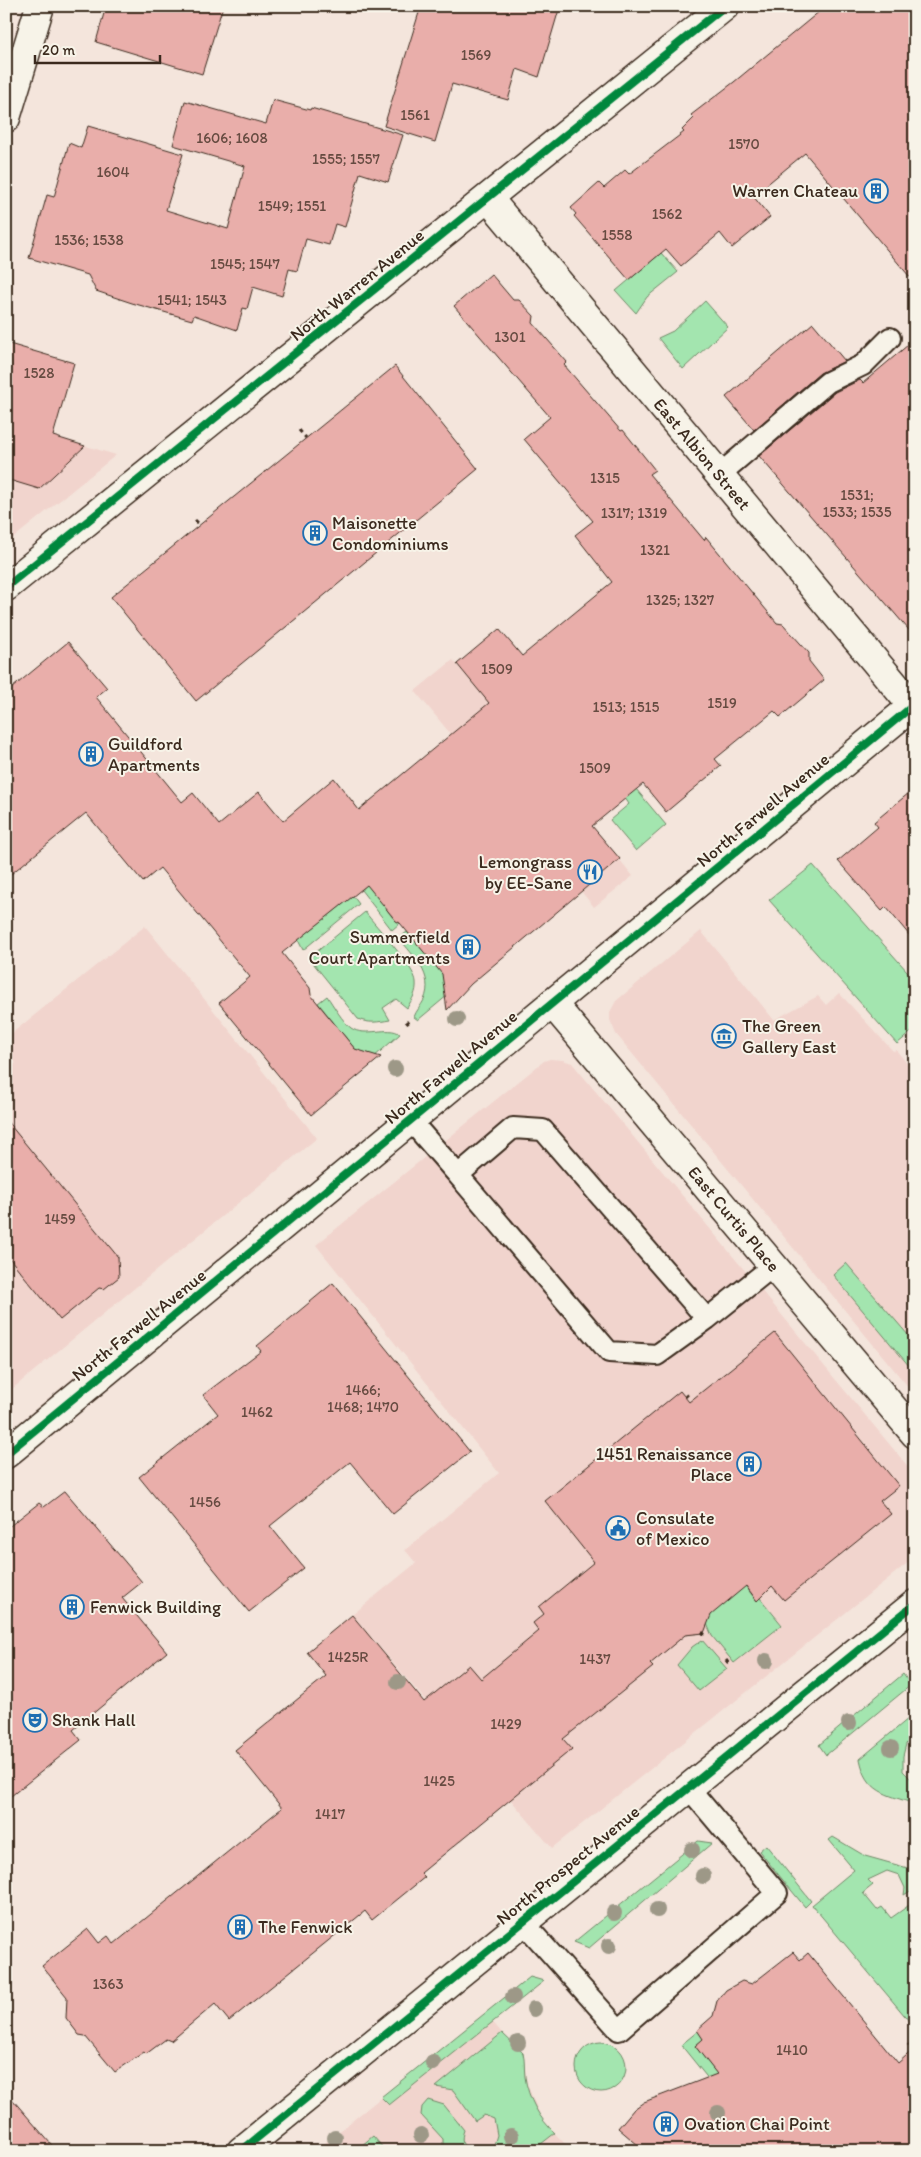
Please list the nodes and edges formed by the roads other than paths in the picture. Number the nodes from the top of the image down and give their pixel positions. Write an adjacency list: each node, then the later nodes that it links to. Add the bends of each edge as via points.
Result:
1 (40, 6): 3 (street)
2 (725, 6): 4 (street, North Warren Avenue)
3 (6, 118)
4 (489, 199): 6 (street, East Albion Street); 7 (street, North Warren Avenue)
5 (890, 338): 6 (lane, via 863,365 828,382)
6 (719, 475): 8 (street, East Albion Street)
7 (6, 587)
8 (914, 706): 9 (street, North Farwell Avenue)
9 (552, 1003): 10 (street, North Farwell Avenue); 12 (street, East Curtis Place)
10 (410, 1120): 11 (lane); 15 (street, North Farwell Avenue)
11 (458, 1174): 13 (lane, via 609,1352 657,1354); 13 (lane, via 513,1128 543,1130)
12 (773, 1266): 13 (lane); 14 (street, East Curtis Place)
13 (707, 1319)
14 (915, 1434)
15 (6, 1454)
16 (915, 1604): 17 (street, North Prospect Avenue)
17 (688, 1788): 18 (street, North Prospect Avenue); 18 (lane, via 777,1893 619,2030)
18 (523, 1922): 19 (street, North Prospect Avenue)
19 (241, 2151)

